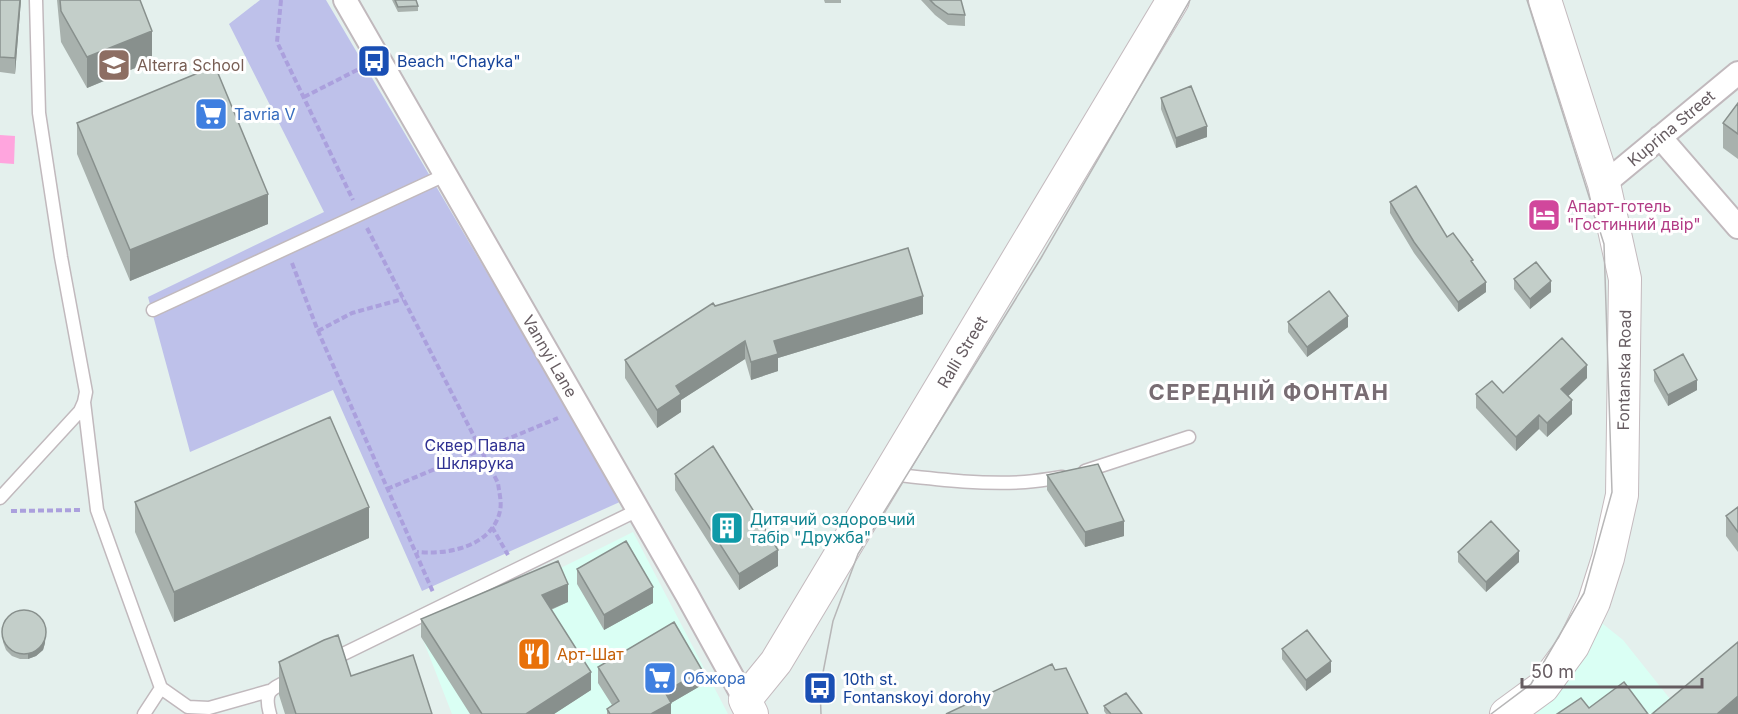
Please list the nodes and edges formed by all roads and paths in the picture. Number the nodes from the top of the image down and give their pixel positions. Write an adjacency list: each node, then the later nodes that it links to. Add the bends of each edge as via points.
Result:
1 (36, 0): 18 (lane, via 39,113 86,392)
2 (281, 0): 8 (path, via 277,42)
3 (345, 0): 10 (street, Vannyi Lane)
4 (1173, 0): 22 (main road, Ralli Street)
5 (1545, 0): 11 (main road, Fontanska Road)
6 (364, 66): 8 (path)
7 (1738, 73): 9 (street, Kuprina Street)
8 (304, 97): 12 (path)
9 (1660, 137): 11 (street, Kuprina Street); 13 (street)
10 (445, 175): 12 (lane); 19 (street, Vannyi Lane)
11 (1604, 184): 37 (main road, Fontanska Road, via 1625,279 1622,495 1594,602 1573,646 1544,687)
12 (360, 213): 14 (lane); 15 (path)
13 (1738, 227)
14 (286, 248): 16 (lane); 17 (path)
15 (403, 298): 17 (path, via 352,313); 21 (path)
16 (153, 310)
17 (318, 331): 23 (path)
18 (84, 402): 24 (lane); 25 (lane)
19 (579, 408): 21 (path); 26 (street, Vannyi Lane)
20 (1189, 437): 22 (lane, via 1070,476 1024,482)
21 (481, 450): 23 (path); 28 (path, via 498,483 501,500)
22 (889, 474): 34 (main road, Ralli Street)
23 (387, 489): 29 (path)
24 (0, 498)
25 (97, 510): 27 (path); 32 (lane)
26 (638, 510): 30 (lane); 34 (street, Vannyi Lane)
27 (15, 511)
28 (492, 526): 29 (path, via 485,537 459,549 433,554); 30 (path)
29 (417, 552): 31 (path)
30 (516, 569): 31 (lane)
31 (439, 607): 33 (lane)
32 (161, 688): 33 (lane, via 188,707 209,708); 35 (lane)
33 (269, 691): 36 (lane)
34 (748, 707)
35 (144, 714)
36 (270, 714)
37 (1506, 714)

